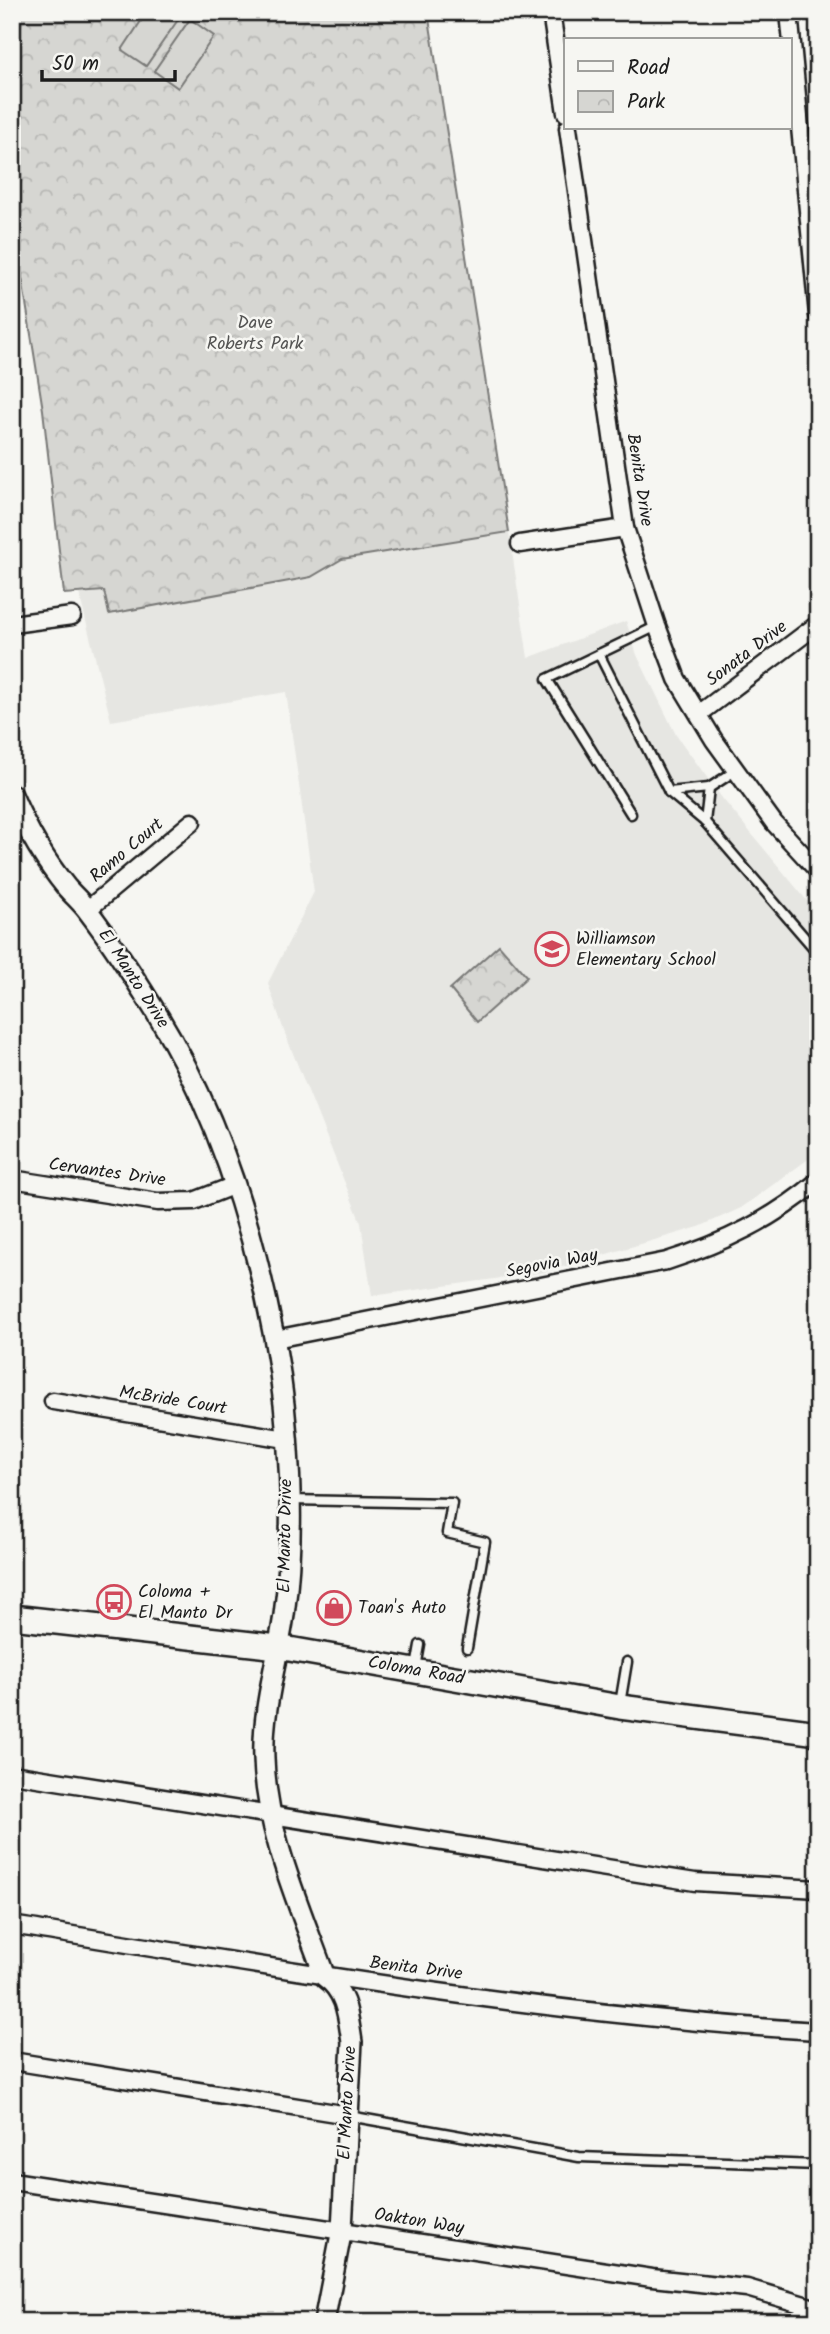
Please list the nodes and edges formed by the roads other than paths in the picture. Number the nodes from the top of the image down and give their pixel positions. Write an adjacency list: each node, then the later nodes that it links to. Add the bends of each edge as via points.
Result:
1 (551, 12): 5 (street)
2 (789, 12): 3 (street)
3 (791, 38)
4 (792, 43): 7 (street)
5 (564, 100)
6 (568, 130): 8 (street, Benita Drive)
7 (818, 315)
8 (625, 527): 9 (street); 13 (street, Benita Drive)
9 (520, 544)
10 (72, 616): 11 (street)
11 (12, 624)
12 (818, 624): 15 (street, Sonata Drive)
13 (657, 626): 14 (lane); 15 (street, Benita Drive, via 677,679)
14 (599, 654): 18 (lane); 20 (lane, via 547,679)
15 (699, 714): 16 (street, Benita Drive)
16 (735, 771): 17 (lane); 23 (street, Benita Drive)
17 (709, 788): 18 (lane); 22 (lane)
18 (669, 792): 22 (lane)
19 (12, 795): 24 (street, El Manto Drive, via 45,857)
20 (631, 814)
21 (192, 822): 24 (street, Ramo Court)
22 (705, 822): 25 (lane)
23 (818, 871)
24 (87, 909): 28 (street, El Manto Drive, via 187,1066 216,1128)
25 (818, 953)
26 (12, 1179): 28 (street, Cervantes Drive, via 158,1202 194,1201)
27 (818, 1181): 29 (street, Segovia Way, via 750,1229 667,1261)
28 (235, 1185): 29 (street, El Manto Drive)
29 (275, 1339): 31 (street, El Manto Drive)
30 (53, 1401): 31 (street, McBride Court)
31 (286, 1439): 32 (street, El Manto Drive)
32 (289, 1500): 35 (street, El Manto Drive, via 284,1614); 36 (lane, via 452,1503 447,1533 485,1542)
33 (12, 1617): 35 (main road, Coloma Road)
34 (420, 1644): 38 (lane)
35 (278, 1647): 38 (main road, Coloma Road); 42 (street, El Manto Drive, via 264,1727)
36 (467, 1648)
37 (627, 1662): 39 (lane)
38 (416, 1671): 39 (main road, Coloma Road)
39 (620, 1707): 40 (main road, Coloma Road)
40 (818, 1733)
41 (12, 1774): 42 (street)
42 (271, 1814): 43 (street, via 335,1828 695,1882); 45 (street, El Manto Drive)
43 (818, 1889)
44 (12, 1925): 45 (street, Benita Drive)
45 (326, 1977): 46 (street, Benita Drive, via 657,2019); 48 (street, El Manto Drive, via 339,1986 348,2015 352,2042)
46 (818, 2031)
47 (12, 2061): 48 (street)
48 (348, 2115): 49 (lane, via 579,2157); 51 (street, El Manto Drive)
49 (818, 2165)
50 (12, 2181): 51 (street, Oakton Way)
51 (342, 2229): 52 (street, Oakton Way, via 747,2288); 53 (street, El Manto Drive)
52 (818, 2309)
53 (324, 2322)

